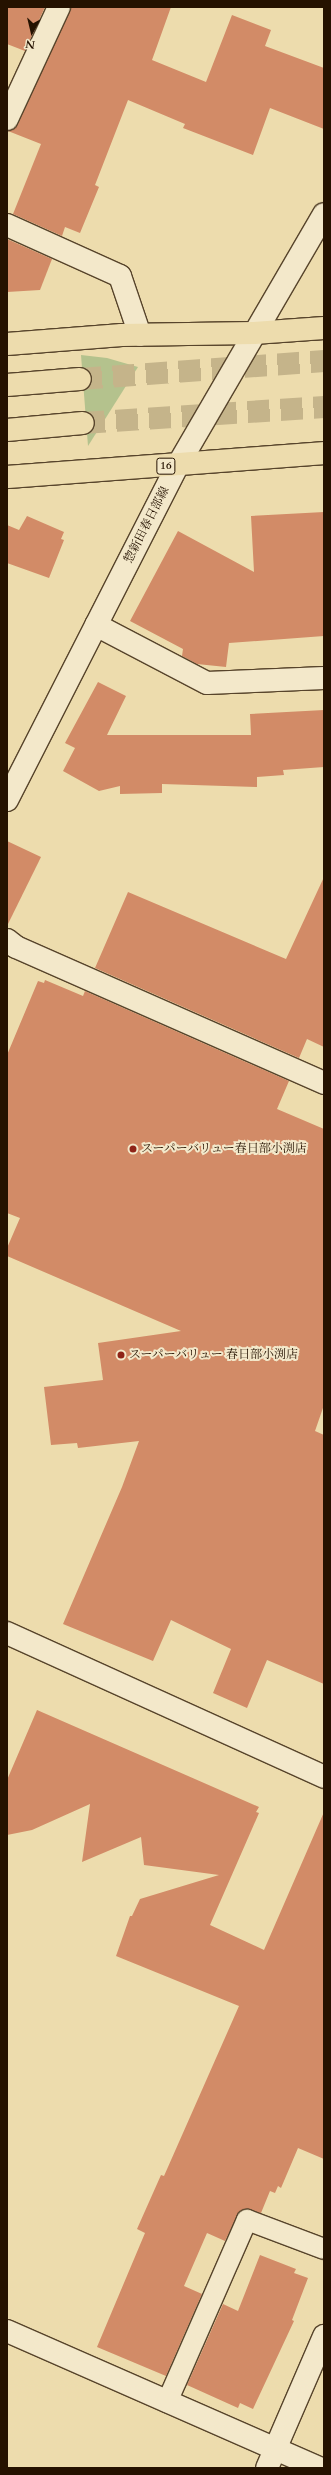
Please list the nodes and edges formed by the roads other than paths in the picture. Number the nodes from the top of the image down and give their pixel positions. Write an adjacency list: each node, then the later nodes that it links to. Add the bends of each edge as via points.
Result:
1 (59, 7): 2 (street)
2 (7, 119)
3 (324, 214): 6 (street, 惣新田春日部線)
4 (7, 225): 7 (street, via 120,276)
5 (324, 328): 6 (highway)
6 (254, 333): 7 (highway); 14 (street, 惣新田春日部線)
7 (140, 335): 8 (highway)
8 (7, 344)
9 (80, 379): 10 (highway)
10 (7, 385)
11 (83, 423): 12 (highway)
12 (7, 430)
13 (324, 453): 14 (highway, 16)
14 (178, 465): 15 (highway, 16); 16 (street, 惣新田春日部線)
15 (7, 477)
16 (96, 625): 17 (street, via 207,683); 18 (street, 惣新田春日部線)
17 (324, 678)
18 (7, 800)
19 (7, 940): 20 (street, via 16,947)
20 (324, 1082)
21 (7, 1633): 22 (street)
22 (324, 1777)
23 (324, 2250): 26 (lane, via 247,2220)
24 (7, 2331): 26 (street)
25 (324, 2336): 27 (street)
26 (167, 2402): 27 (street)
27 (271, 2459): 28 (street)
28 (319, 2468)

